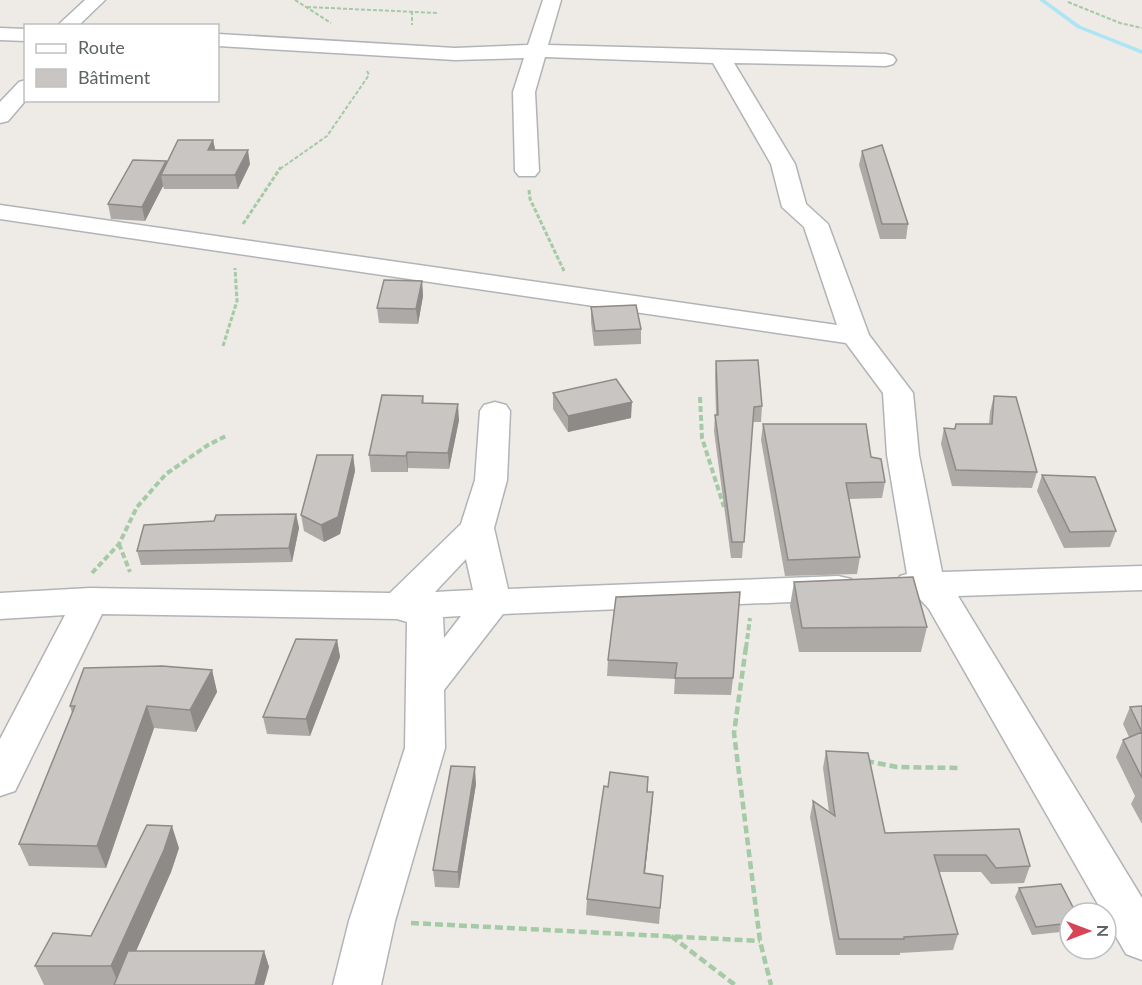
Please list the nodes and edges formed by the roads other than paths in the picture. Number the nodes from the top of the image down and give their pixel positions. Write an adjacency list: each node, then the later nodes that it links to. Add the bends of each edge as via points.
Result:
1 (96, 0): 3 (street)
2 (552, 0): 7 (street)
3 (68, 24)
4 (0, 34): 5 (street)
5 (24, 35)
6 (219, 40): 7 (street, via 455,54)
7 (537, 51): 8 (street); 12 (street, via 524,92)
8 (720, 57): 9 (street); 14 (street, via 783,164 794,207 815,224)
9 (886, 60)
10 (24, 88): 11 (street)
11 (0, 116)
12 (527, 171)
13 (0, 212): 14 (street)
14 (855, 336): 18 (street, via 898,393 903,455)
15 (495, 411): 16 (street, via 491,480)
16 (477, 528): 20 (street); 22 (street)
17 (1142, 578): 18 (street)
18 (927, 584): 20 (street); 25 (street, via 942,600)
19 (77, 602): 21 (street); 22 (street); 24 (street)
20 (493, 602): 22 (street); 23 (street)
21 (0, 606)
22 (399, 606): 23 (street, via 425,615)
23 (426, 686): 26 (street, via 425,748 372,921)
24 (0, 779)
25 (1142, 939)
26 (357, 985)

